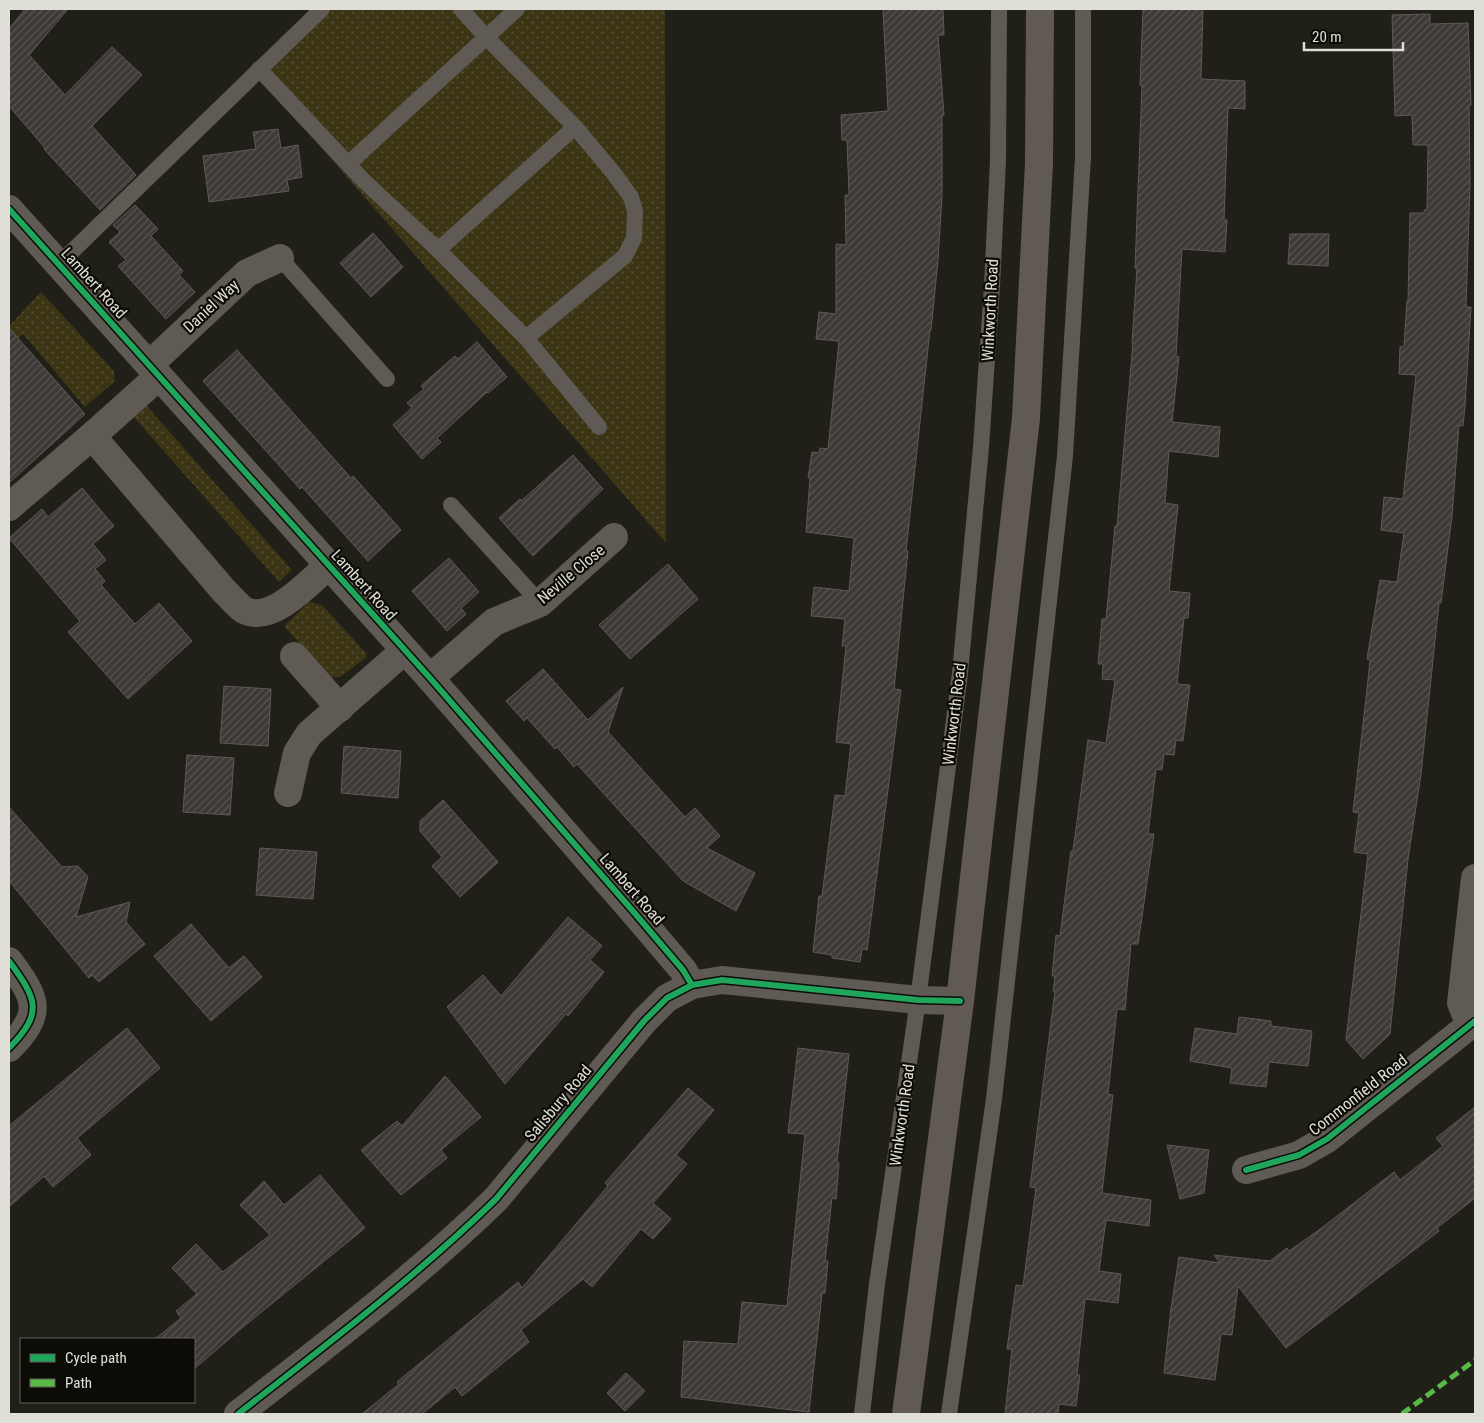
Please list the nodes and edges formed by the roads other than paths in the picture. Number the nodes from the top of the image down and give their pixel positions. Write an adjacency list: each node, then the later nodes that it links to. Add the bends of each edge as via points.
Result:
1 (322, 9): 8 (lane)
2 (462, 9): 7 (lane)
3 (517, 9): 7 (lane)
4 (999, 9): 33 (lane, Winkworth Road, via 998,160 981,447 960,673)
5 (1040, 9): 34 (main road, via 1039,163 1026,418)
6 (1083, 9): 41 (lane, via 1083,158 1065,456 994,1099)
7 (487, 38): 9 (lane); 10 (lane)
8 (259, 69): 10 (lane); 14 (lane)
9 (575, 127): 12 (lane); 15 (lane, via 631,197 635,212 634,238 625,256)
10 (348, 164): 12 (lane)
11 (9, 210): 14 (street, Lambert Road)
12 (438, 250): 15 (lane)
13 (280, 258): 16 (street, Daniel Way, via 247,273); 17 (lane)
14 (59, 264): 16 (street, Lambert Road)
15 (526, 338): 18 (lane)
16 (154, 370): 19 (street, Daniel Way); 23 (street, Lambert Road)
17 (387, 378)
18 (600, 427)
19 (92, 436): 21 (street, Daniel Way); 23 (street, via 225,592 245,611 265,613 282,605)
20 (451, 505): 24 (lane)
21 (9, 506)
22 (614, 537): 24 (street, Neville Close)
23 (328, 566): 25 (street, Lambert Road)
24 (540, 603): 27 (street, Neville Close, via 494,622)
25 (404, 651): 27 (street, Lambert Road); 28 (street)
26 (294, 656): 28 (street)
27 (430, 678): 32 (street, Lambert Road, via 651,932)
28 (340, 708): 29 (street, via 309,734 297,753)
29 (288, 793)
30 (1475, 878): 35 (street, via 1462,1003)
31 (9, 961): 36 (street, via 27,986 34,1009 28,1026)
32 (692, 985): 33 (street, Salisbury Road, via 722,980); 38 (street, Salisbury Road, via 667,998 644,1021 479,1216 372,1308)
33 (918, 1000): 34 (street, Salisbury Road); 39 (lane, Winkworth Road, via 877,1284)
34 (960, 1001): 40 (main road)
35 (1472, 1023): 37 (street, Commonfield Road, via 1327,1139 1299,1155)
36 (9, 1048)
37 (1246, 1170)
38 (238, 1414)
39 (862, 1414)
40 (906, 1414)
41 (949, 1414)

